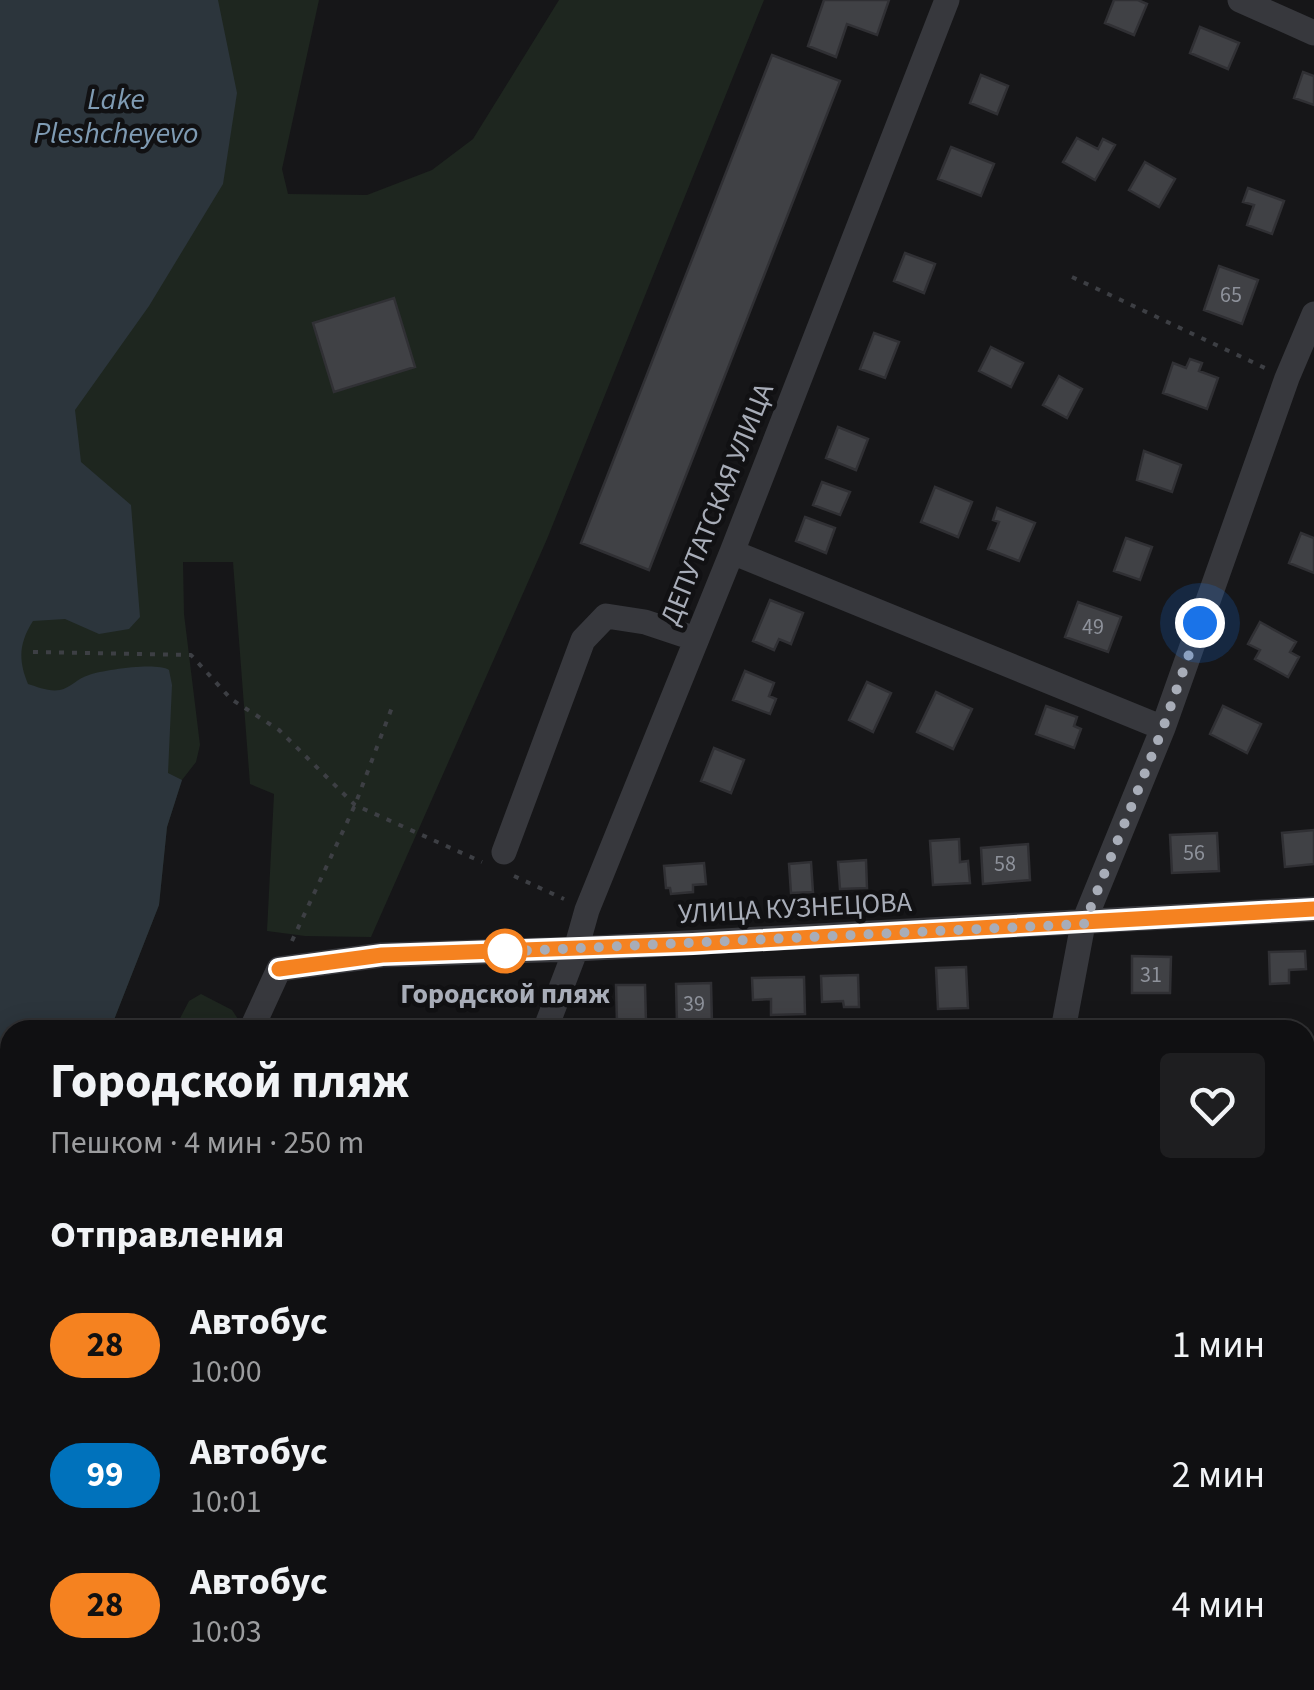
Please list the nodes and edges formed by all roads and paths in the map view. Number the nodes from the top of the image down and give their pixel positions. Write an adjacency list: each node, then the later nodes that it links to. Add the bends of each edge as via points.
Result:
1 (947, 0): 7 (street, ДЕПУТАТСКАЯ УЛИЦА)
2 (1240, 0): 3 (street)
3 (1314, 32)
4 (1072, 277): 6 (path)
5 (1314, 314): 6 (street)
6 (1287, 378): 11 (street)
7 (732, 552): 8 (street, ДЕПУТАТСКАЯ УЛИЦА); 11 (street)
8 (696, 639): 13 (street, via 606,616 583,640); 16 (street, ДЕПУТАТСКАЯ УЛИЦА)
9 (33, 652): 12 (path, via 192,655 231,699 280,730)
10 (394, 702): 12 (path)
11 (1163, 728): 17 (street)
12 (355, 804): 13 (path); 19 (path)
13 (501, 861)
14 (515, 877): 16 (path)
15 (1314, 909): 17 (street, УЛИЦА КУЗНЕЦОВА)
16 (587, 910): 18 (street, ДЕПУТАТСКАЯ УЛИЦА)
17 (1084, 924): 18 (street, УЛИЦА КУЗНЕЦОВА); 22 (street)
18 (576, 949): 19 (street, УЛИЦА КУЗНЕЦОВА, via 382,955); 21 (street, ДЕПУТАТСКАЯ УЛИЦА)
19 (279, 969): 20 (street)
20 (256, 1020)
21 (549, 1020)
22 (1064, 1020)

